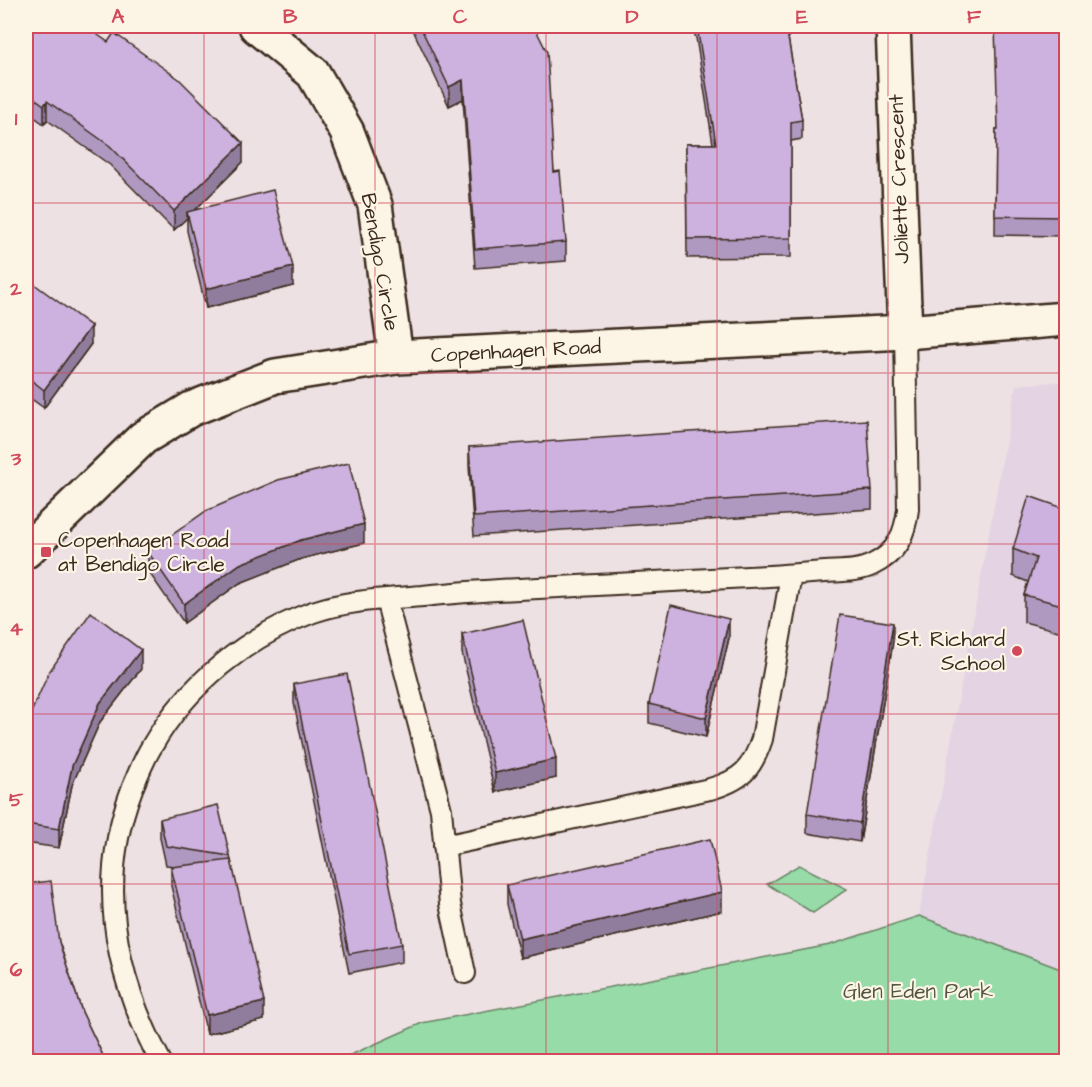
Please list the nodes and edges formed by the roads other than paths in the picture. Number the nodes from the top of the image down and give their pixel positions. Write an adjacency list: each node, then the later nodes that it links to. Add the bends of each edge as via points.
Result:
1 (256, 26): 5 (street, Bendigo Circle, via 313,73 347,132 375,205)
2 (893, 26): 4 (street, Joliette Crescent)
3 (1066, 320): 4 (street, Copenhagen Road)
4 (905, 332): 5 (street, Copenhagen Road); 7 (lane, via 906,528 897,545 870,566)
5 (396, 357): 6 (street, Copenhagen Road, via 275,376 192,409 143,438)
6 (30, 537)
7 (791, 575): 8 (lane); 9 (lane, via 762,739 748,769 735,780 710,789)
8 (386, 599): 9 (lane, via 441,810); 11 (lane, via 314,612 253,641 188,695 164,726 141,767 125,808 114,857 114,926 132,998)
9 (444, 846): 10 (lane, via 450,904)
10 (465, 973)
11 (161, 1062)

